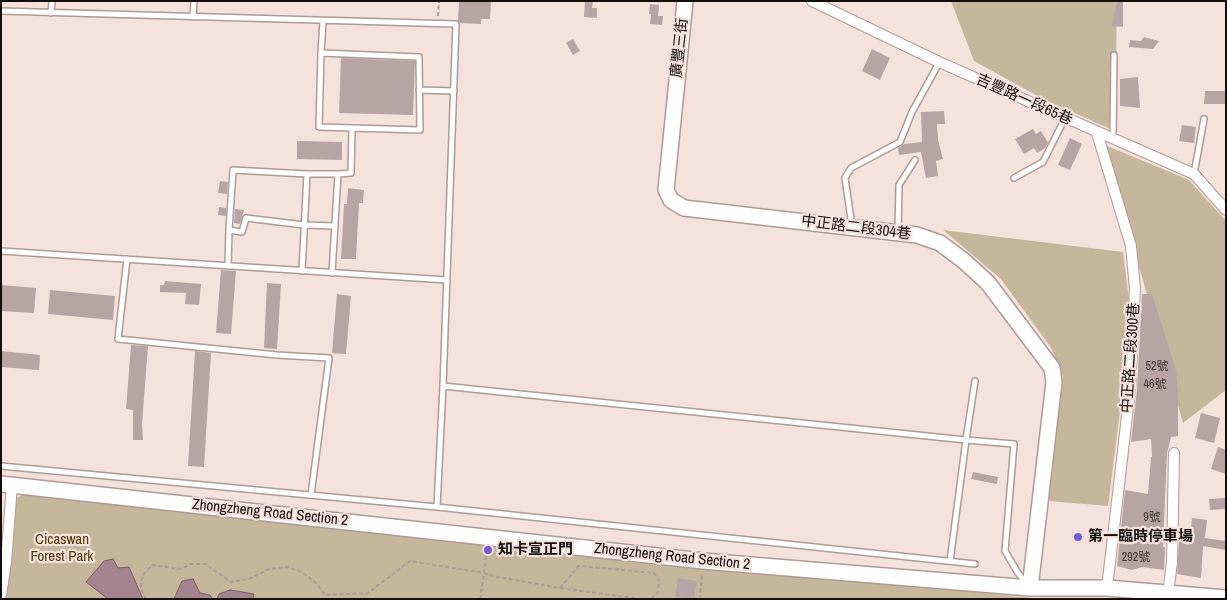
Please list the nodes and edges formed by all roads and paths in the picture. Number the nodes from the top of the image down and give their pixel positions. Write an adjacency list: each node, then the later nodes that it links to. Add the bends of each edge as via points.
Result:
1 (52, 1): 7 (lane)
2 (194, 1): 8 (lane)
3 (439, 1): 10 (path)
4 (686, 1): 16 (street, 廣豐三街)
5 (812, 1): 13 (street, 吉豐路一段65巷)
6 (1, 11): 7 (lane)
7 (51, 13): 8 (lane)
8 (193, 17): 9 (lane)
9 (323, 21): 10 (lane); 11 (lane)
10 (437, 23): 15 (lane, via 456,24)
11 (321, 53): 14 (lane, via 419,57); 19 (lane, via 319,127)
12 (1114, 54): 21 (lane)
13 (939, 62): 17 (street, 吉豐路一段65巷); 30 (lane, via 900,142 851,168 845,178)
14 (419, 90): 15 (lane); 19 (lane, via 420,130)
15 (454, 91): 38 (lane)
16 (675, 95): 30 (street, 中正路二段304巷, via 666,190 671,200 684,208)
17 (1065, 118): 20 (street, 吉豐路一段65巷); 26 (lane, via 1043,162)
18 (1204, 119): 25 (lane)
19 (352, 128): 24 (lane, via 351,173)
20 (1097, 133): 21 (street, 吉豐路一段65巷); 54 (street, 中正路二段300巷, via 1131,246 1135,289 1130,390)
21 (1112, 139): 25 (street, 吉豐路一段65巷)
22 (915, 160): 32 (lane, via 899,184)
23 (307, 174): 24 (lane); 28 (lane); 31 (lane, via 233,170)
24 (338, 174): 29 (lane)
25 (1194, 174): 27 (street, 吉豐路一段65巷)
26 (1014, 178)
27 (1226, 210)
28 (304, 225): 29 (lane); 31 (lane, via 246,218 242,232); 36 (lane)
29 (335, 226): 37 (lane)
30 (852, 227): 32 (street, 中正路二段304巷)
31 (229, 230): 35 (lane)
32 (898, 232): 53 (street, 中正路二段304巷, via 940,243 964,261 988,283 1052,368 1054,382)
33 (1, 251): 34 (lane)
34 (127, 259): 35 (lane); 45 (lane, via 118,339 329,358)
35 (228, 266): 36 (lane)
36 (302, 270): 37 (lane)
37 (332, 272): 38 (lane)
38 (447, 280): 40 (lane)
39 (975, 381): 41 (lane)
40 (443, 386): 41 (lane); 46 (lane)
41 (966, 440): 49 (lane); 53 (lane, via 1014,444 1005,551)
42 (1174, 453): 56 (street, via 1172,562)
43 (1, 466): 45 (lane)
44 (7, 485): 47 (street, Zhongzheng Road Section 2); 57 (street, via 6,562)
45 (311, 495): 46 (lane)
46 (437, 507): 49 (lane)
47 (488, 536): 48 (street, Zhongzheng Road Section 2); 51 (path)
48 (703, 561): 53 (street, Zhongzheng Road Section 2); 63 (path)
49 (950, 562): 50 (lane)
50 (975, 564)
51 (484, 573): 52 (path); 59 (path, via 410,561 368,593 325,595 302,572 287,567 269,568 249,579 231,582 205,564 191,564 181,569 152,566 142,576 141,589); 60 (path)
52 (560, 588): 61 (path); 62 (path, via 578,566 654,573 659,581 658,592)
53 (1030, 588): 54 (street, Zhongzheng Road Section 2)
54 (1107, 588): 55 (street, Zhongzheng Road Section 2)
55 (1130, 594): 56 (street, Zhongzheng Road Section 2)
56 (1168, 594): 58 (street, Zhongzheng Road Section 2)
57 (1, 595)
58 (1226, 598)
59 (146, 599)
60 (480, 599)
61 (641, 599)
62 (651, 599)
63 (700, 599)

